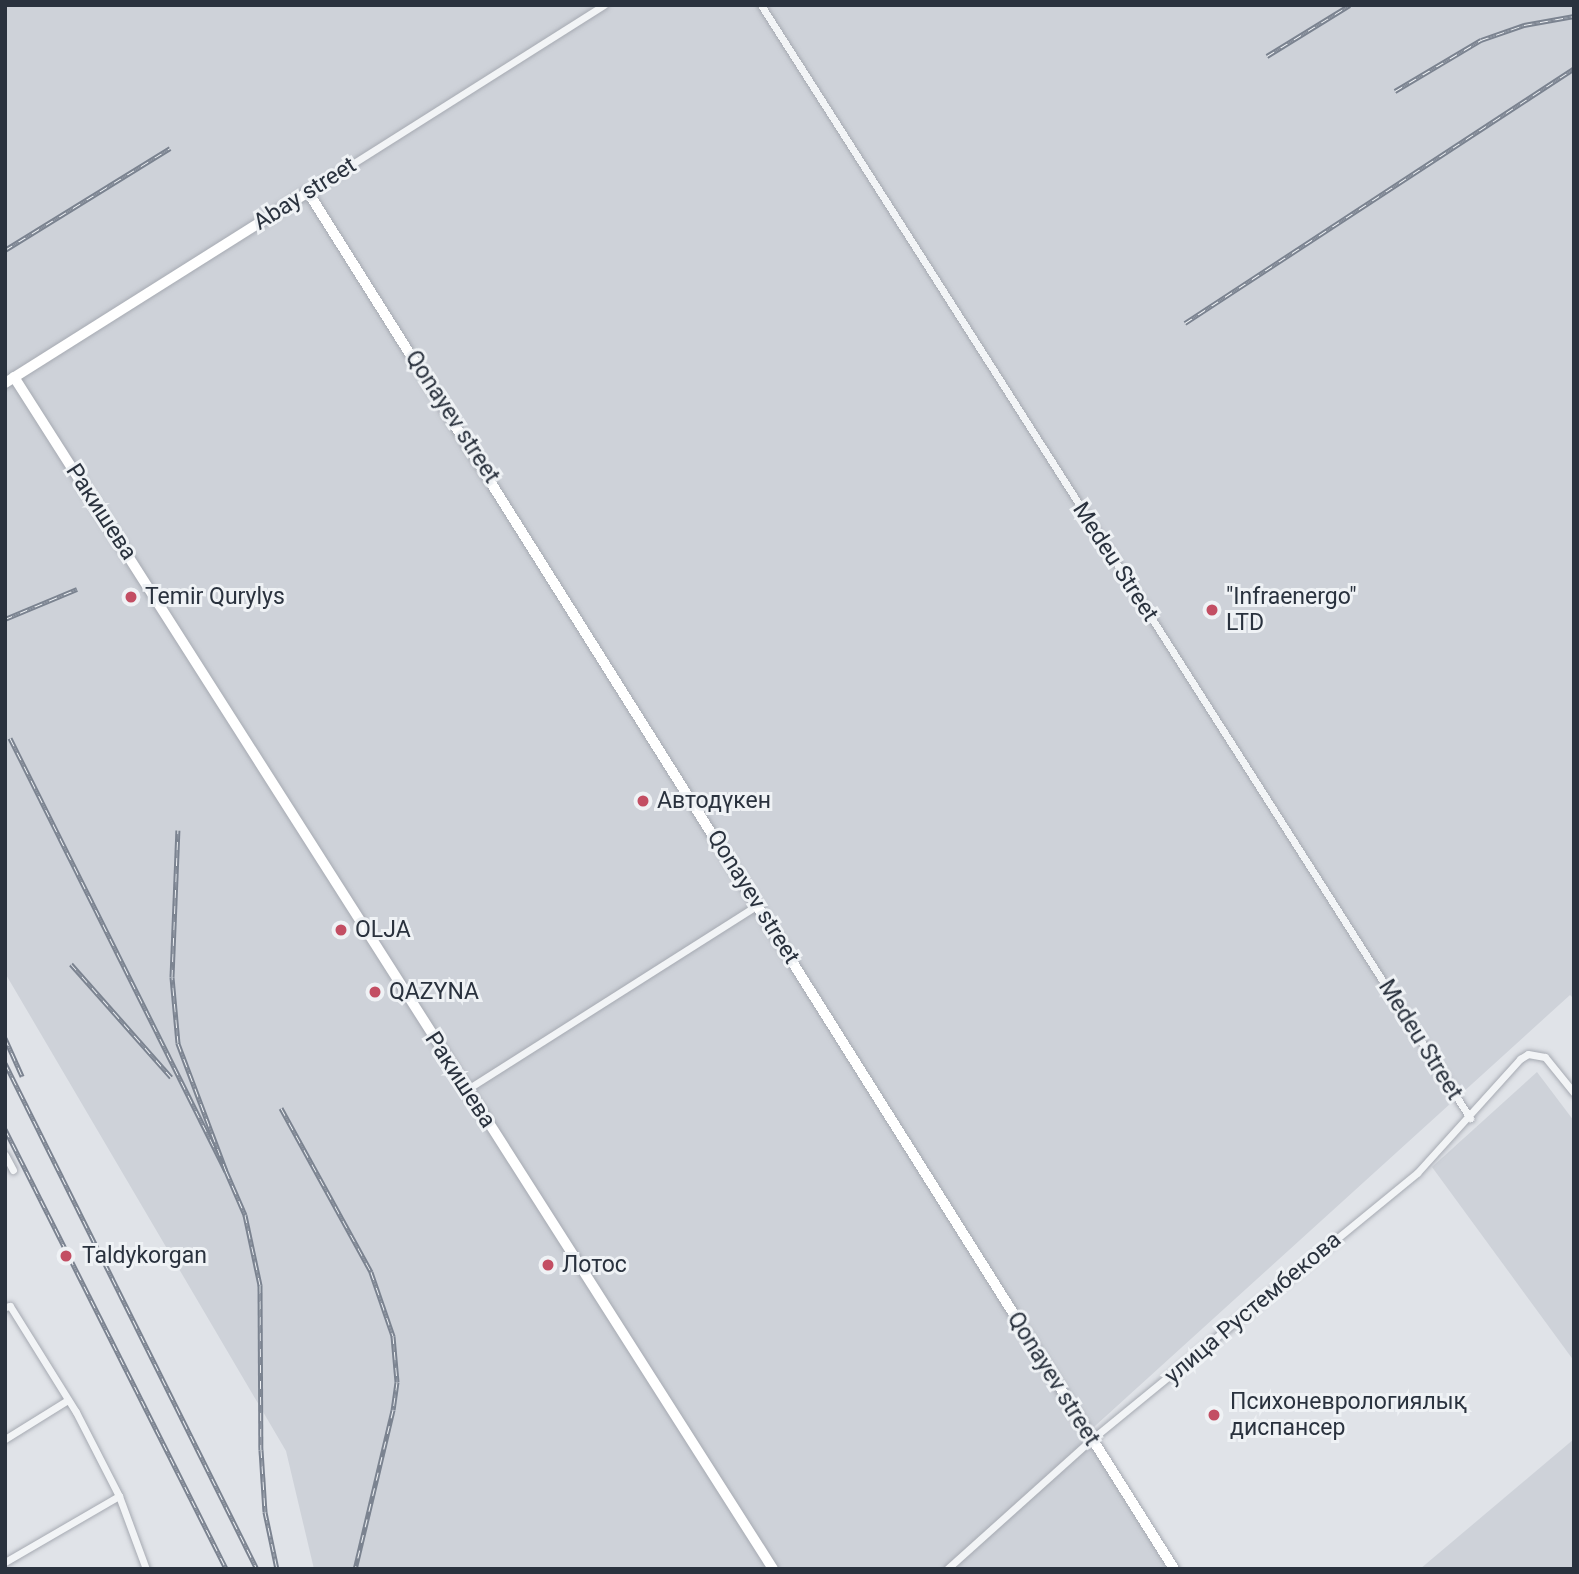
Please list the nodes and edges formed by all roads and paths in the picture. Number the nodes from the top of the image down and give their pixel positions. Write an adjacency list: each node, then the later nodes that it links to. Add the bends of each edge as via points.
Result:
1 (604, 5): 3 (street, Abay street)
2 (761, 5): 8 (street, Medeu Street)
3 (308, 192): 4 (street, Abay street); 5 (street, Qonayev street)
4 (10, 380): 6 (street, Ракишева)
5 (758, 905): 6 (street); 14 (street, Qonayev street)
6 (466, 1090): 18 (street, Ракишева)
7 (1574, 1093): 8 (street, улица Рустембекова, via 1551,1063 1537,1053 1528,1054)
8 (1470, 1118): 14 (street, улица Рустембекова, via 1417,1173)
9 (5, 1155): 10 (street)
10 (13, 1170)
11 (5, 1307): 12 (street, via 10,1306)
12 (66, 1401): 13 (street); 15 (street)
13 (5, 1439)
14 (1091, 1439): 19 (street, улица Рустембекова); 20 (street, Qonayev street)
15 (119, 1496): 16 (street); 17 (street)
16 (5, 1562)
17 (146, 1569)
18 (773, 1569)
19 (947, 1569)
20 (1174, 1569)

